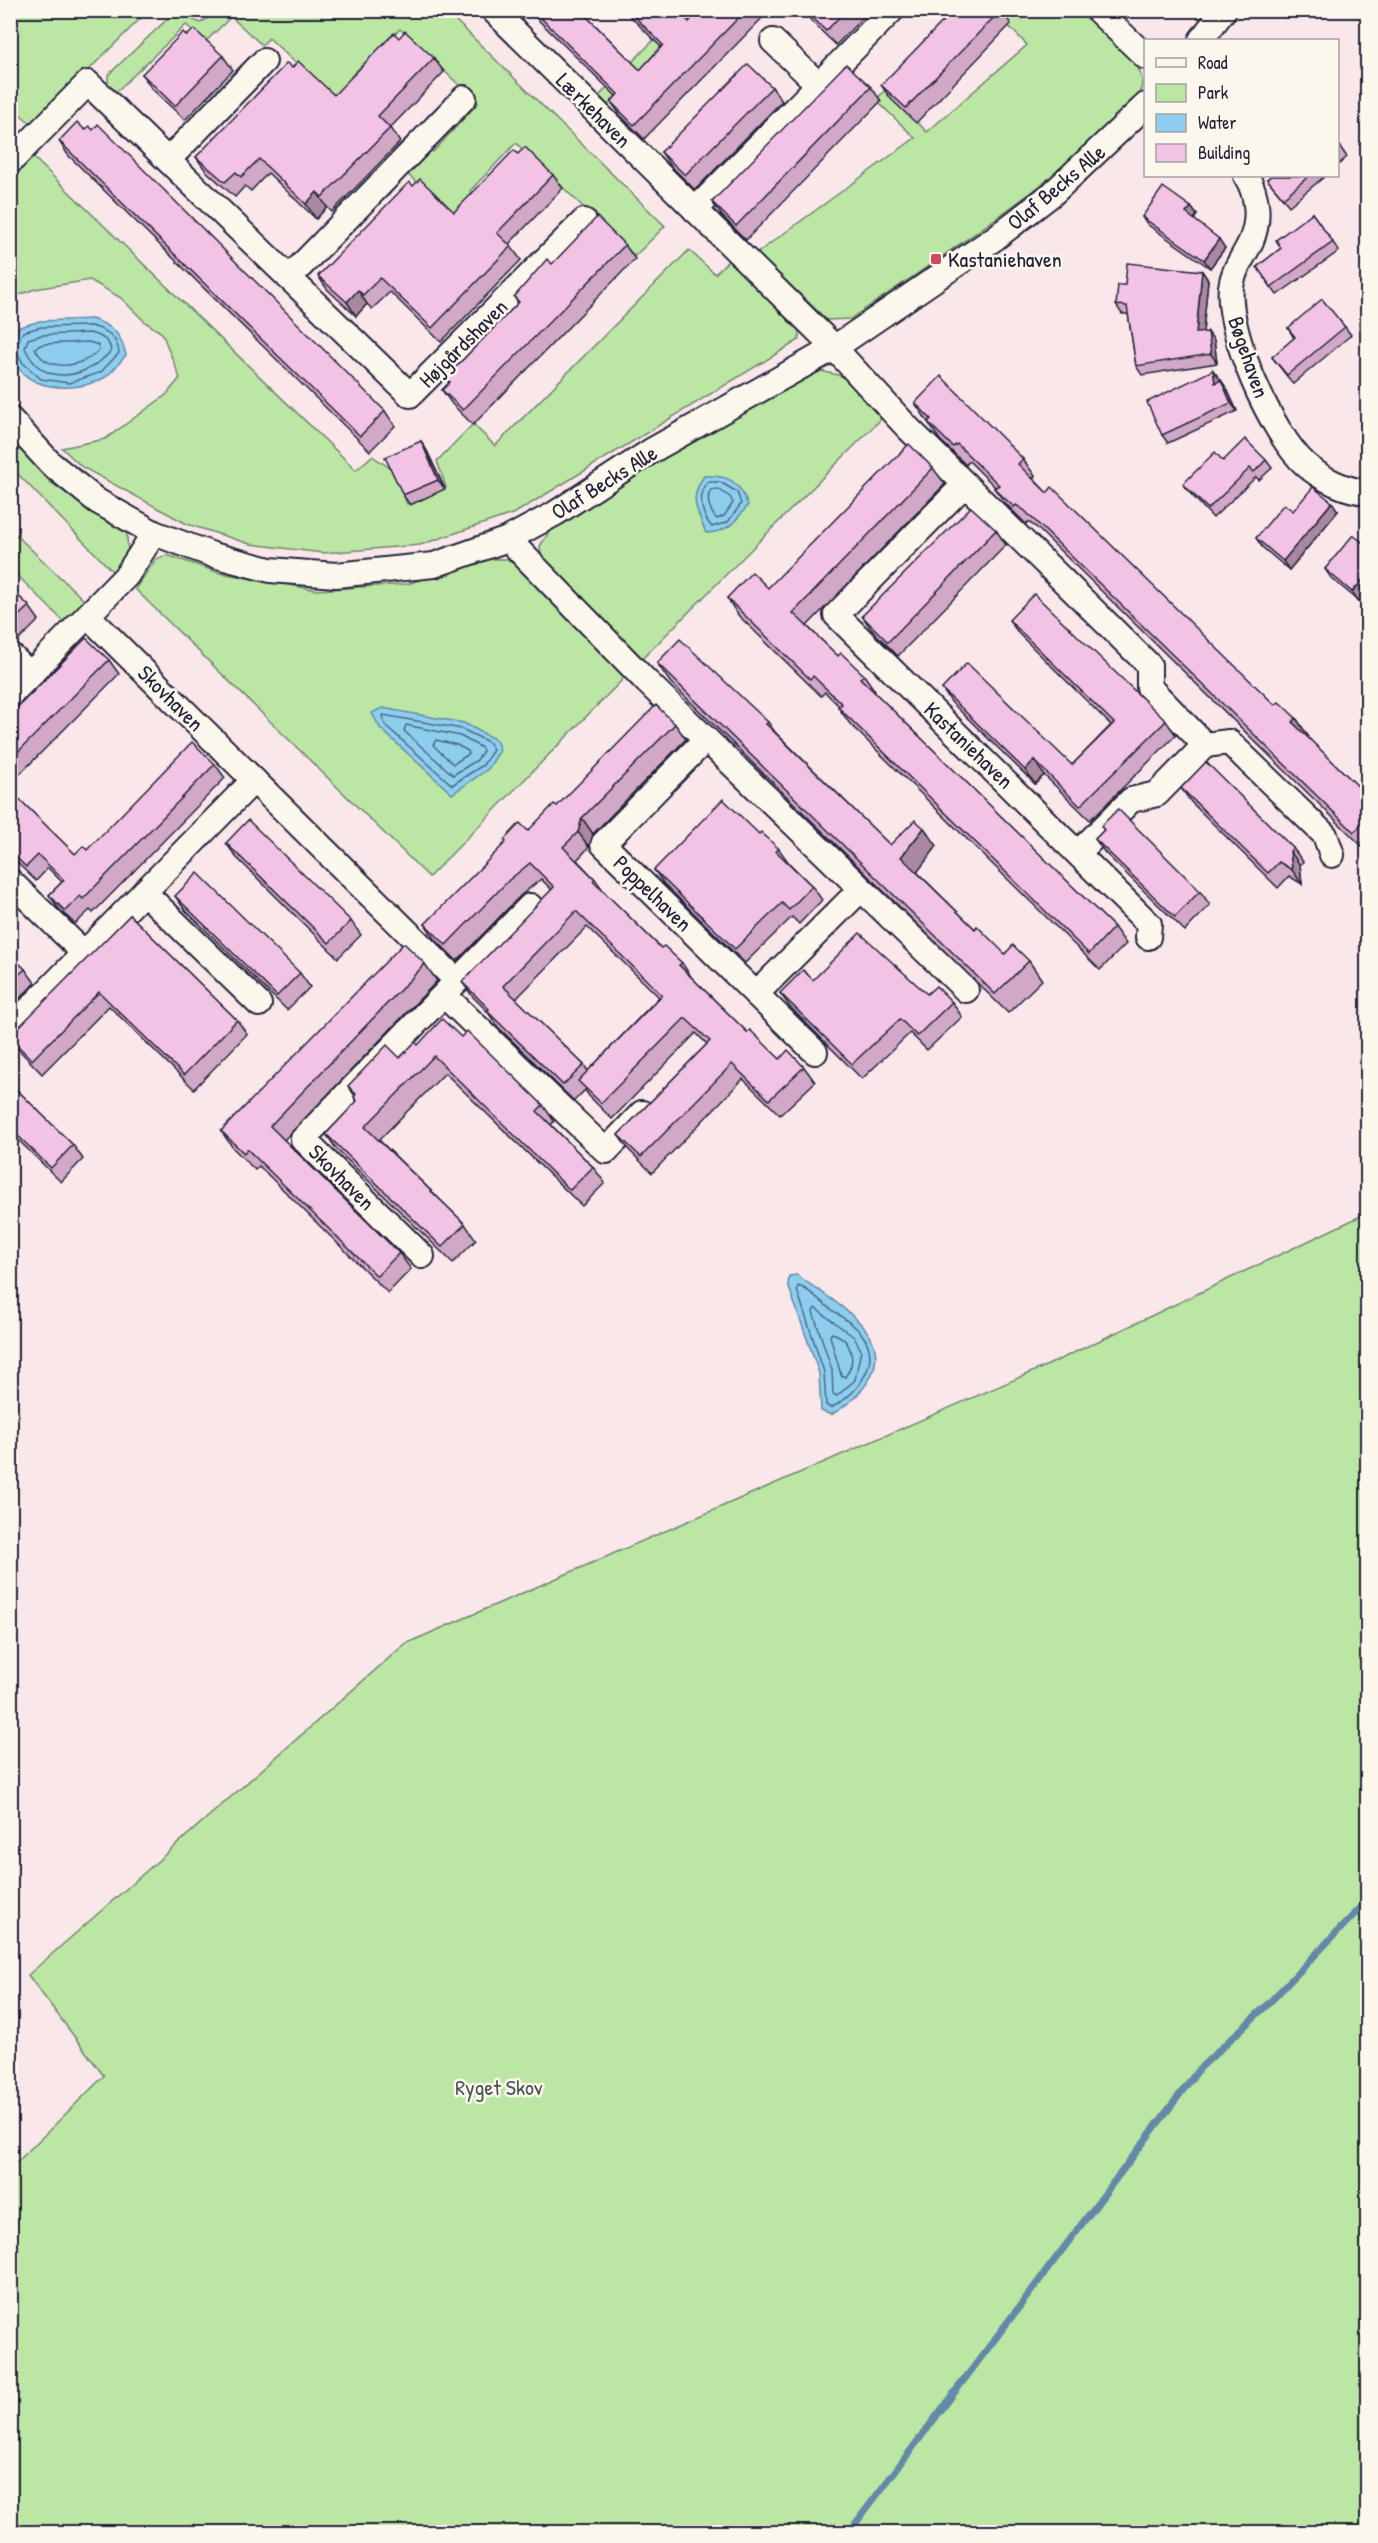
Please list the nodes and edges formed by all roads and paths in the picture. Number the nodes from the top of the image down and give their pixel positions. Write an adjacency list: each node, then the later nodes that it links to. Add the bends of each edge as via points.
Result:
1 (493, 10): 15 (street, Lærkehaven)
2 (892, 10): 9 (street)
3 (1097, 10): 7 (street)
4 (1224, 10): 5 (street)
5 (1202, 39)
6 (773, 41): 9 (street)
7 (1144, 55)
8 (264, 61): 12 (street)
9 (819, 85): 15 (street)
10 (464, 98): 17 (street)
11 (1144, 107): 18 (street, Olaf Becks Alle, via 1052,194 995,238)
12 (168, 160): 13 (street, Højgårdshaven, via 88,83); 17 (street, Højgårdshaven)
13 (10, 162)
14 (1246, 177): 21 (street, Bøgehaven, via 1256,201 1257,218 1251,241 1237,266 1231,295 1250,375 1283,438 1305,464 1332,482)
15 (695, 210): 18 (street, Lærkehaven)
16 (584, 221): 17 (street, Højgårdshaven, via 410,395)
17 (289, 278)
18 (834, 348): 20 (street); 23 (street, Olaf Becks Alle, via 651,451 556,513)
19 (10, 419): 22 (street, Olaf Becks Alle, via 51,464 97,501)
20 (965, 484): 29 (street, via 1149,665 1149,687); 31 (street, Kastaniehaven, via 836,615)
21 (1368, 492)
22 (154, 533): 23 (street, Olaf Becks Alle, via 213,555 270,570 336,574 434,565); 24 (street, via 127,575)
23 (508, 539): 28 (street)
24 (88, 616): 26 (street); 30 (street, Skovhaven)
25 (10, 655): 26 (street)
26 (31, 675): 27 (street)
27 (10, 695)
28 (706, 739): 34 (street); 41 (street, Poppelhaven, via 603,844)
29 (1205, 745): 31 (street, via 1157,794 1131,800); 32 (street, via 1229,742 1325,835)
30 (254, 780): 35 (street); 39 (street, Skovhaven)
31 (1078, 854): 37 (street, Kastaniehaven, via 1149,924)
32 (1332, 855)
33 (10, 881): 38 (street)
34 (860, 890): 40 (street); 41 (street)
35 (144, 892): 38 (street); 42 (street)
36 (530, 906): 39 (street, Skovhaven)
37 (1148, 937)
38 (84, 953): 43 (street)
39 (450, 988): 45 (street, Skovhaven, via 606,1151); 46 (street, Skovhaven, via 303,1139)
40 (966, 990)
41 (756, 994): 44 (street, Poppelhaven)
42 (259, 1004)
43 (10, 1029)
44 (815, 1052)
45 (655, 1100)
46 (422, 1256)

